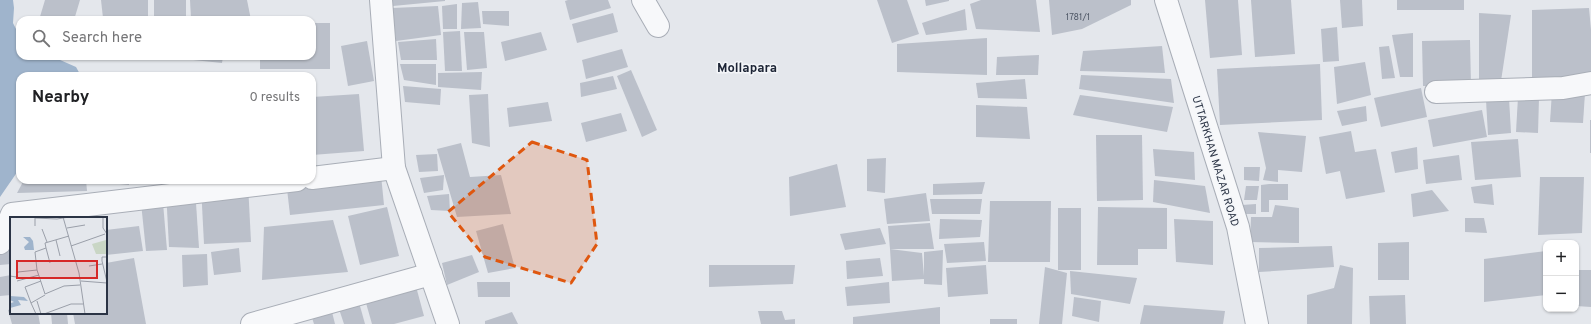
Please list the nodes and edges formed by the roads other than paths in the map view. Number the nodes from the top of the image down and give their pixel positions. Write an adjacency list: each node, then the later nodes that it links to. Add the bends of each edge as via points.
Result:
1 (381, 0): 7 (street)
2 (643, 0): 4 (street)
3 (1166, 0): 16 (street, UTTARKHAN MAZAR ROAD, via 1238,227)
4 (658, 26)
5 (1591, 83): 6 (street, via 1563,88)
6 (1436, 92)
7 (394, 168): 8 (street); 13 (street)
8 (316, 178)
9 (263, 184): 10 (street, via 12,214)
10 (11, 217)
11 (10, 219): 12 (street)
12 (0, 243)
13 (431, 274): 14 (street); 15 (street)
14 (252, 324)
15 (448, 324)
16 (1258, 324)

